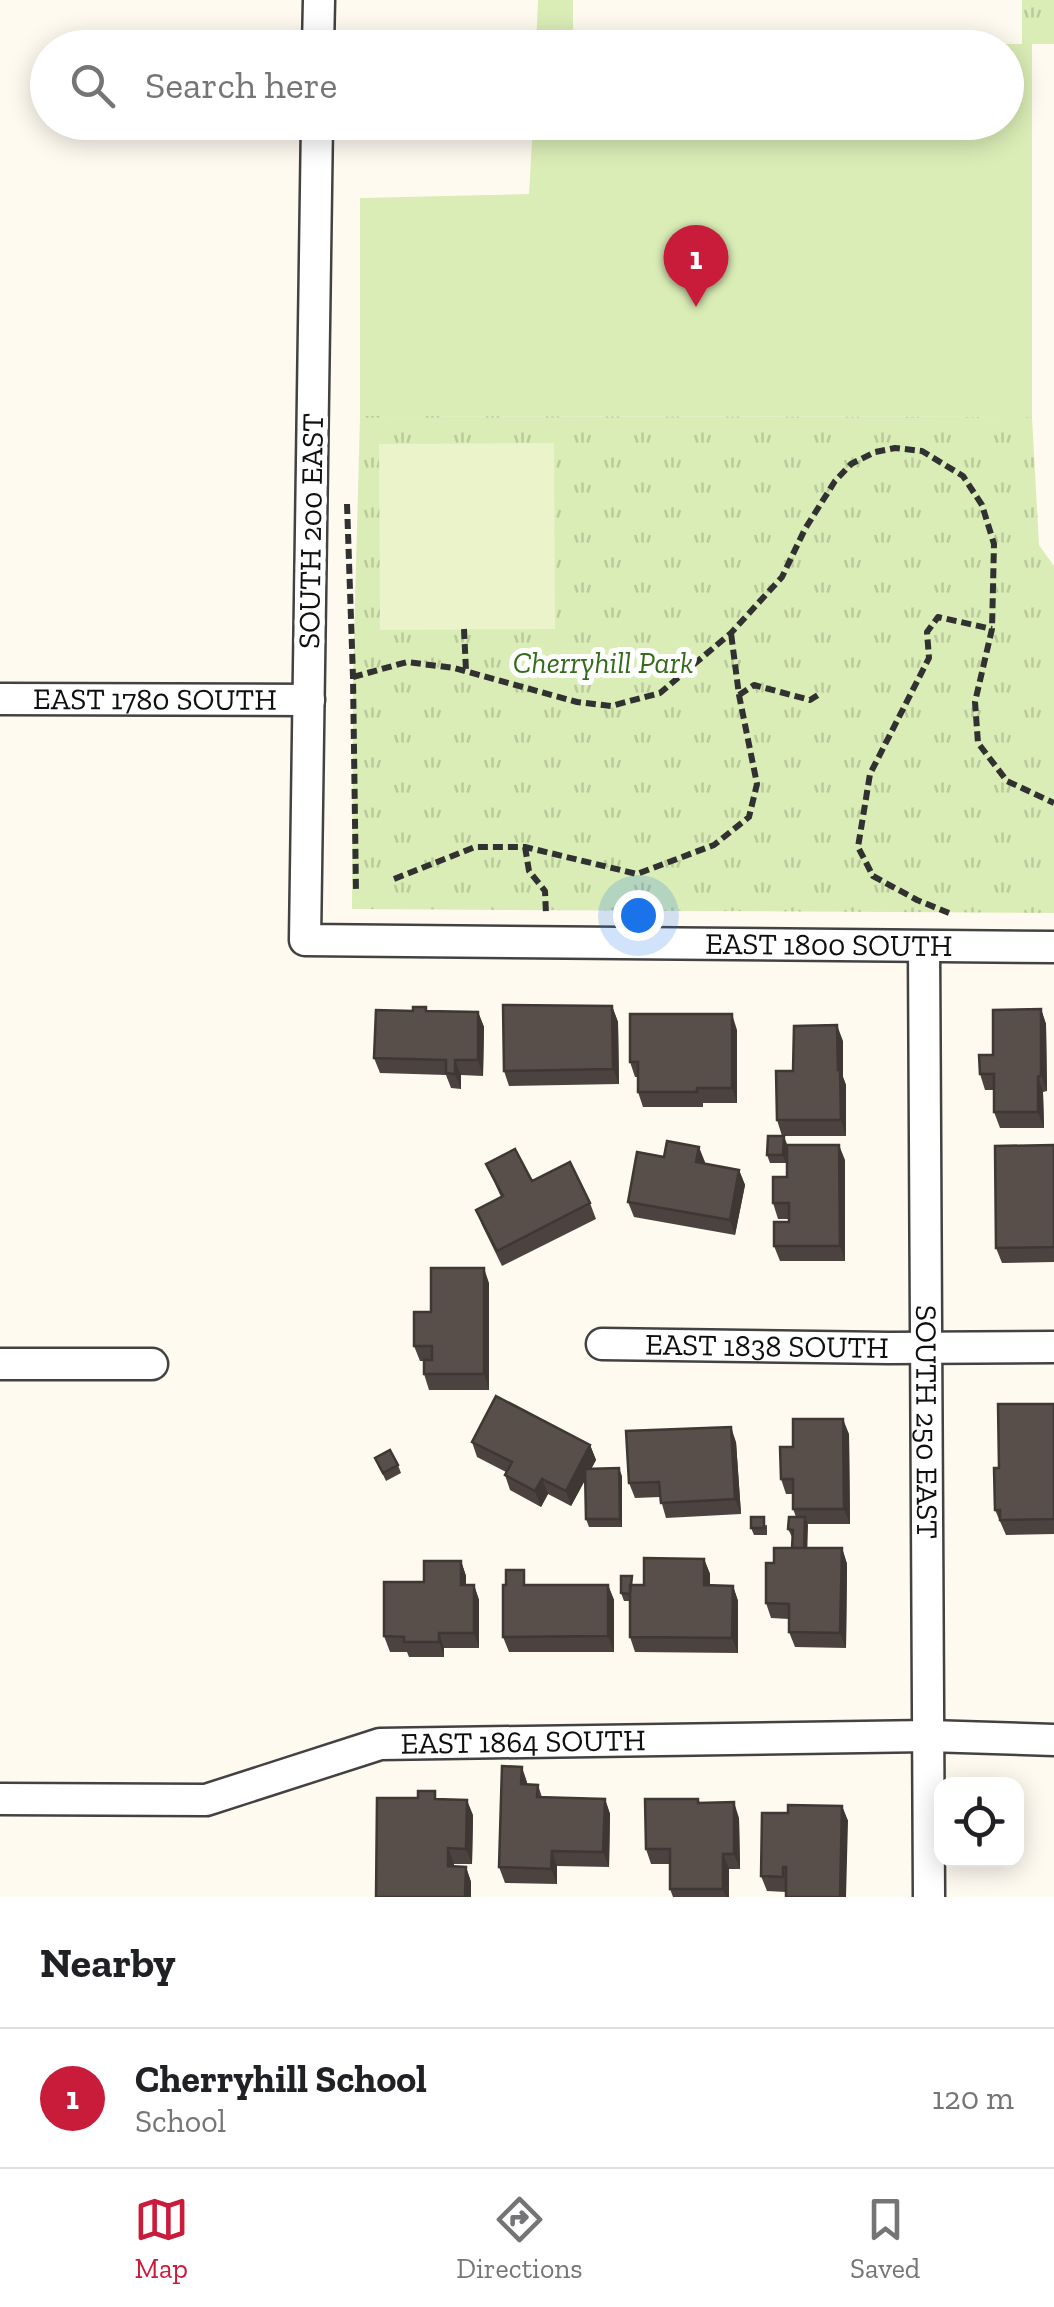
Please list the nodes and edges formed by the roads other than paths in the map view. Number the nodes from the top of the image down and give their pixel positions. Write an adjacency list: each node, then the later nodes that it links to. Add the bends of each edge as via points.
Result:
1 (319, 0): 2 (street)
2 (318, 30)
3 (317, 140): 5 (street, SOUTH 200 EAST)
4 (0, 699): 5 (street, EAST 1780 SOUTH)
5 (309, 700): 6 (street, SOUTH 200 EAST)
6 (305, 940): 7 (street, EAST 1800 SOUTH)
7 (924, 947): 8 (street, EAST 1800 SOUTH); 10 (street, SOUTH 250 EAST)
8 (1054, 947)
9 (602, 1344): 10 (street, EAST 1838 SOUTH)
10 (928, 1346): 11 (street, EAST 1838 SOUTH); 14 (street, SOUTH 250 EAST)
11 (1054, 1347)
12 (0, 1364): 13 (street)
13 (152, 1364)
14 (928, 1736): 15 (street, EAST 1864 SOUTH); 16 (street, EAST 1864 SOUTH, via 380,1744 206,1800); 17 (street, SOUTH 250 EAST)
15 (1054, 1740)
16 (0, 1799)
17 (929, 1897)

